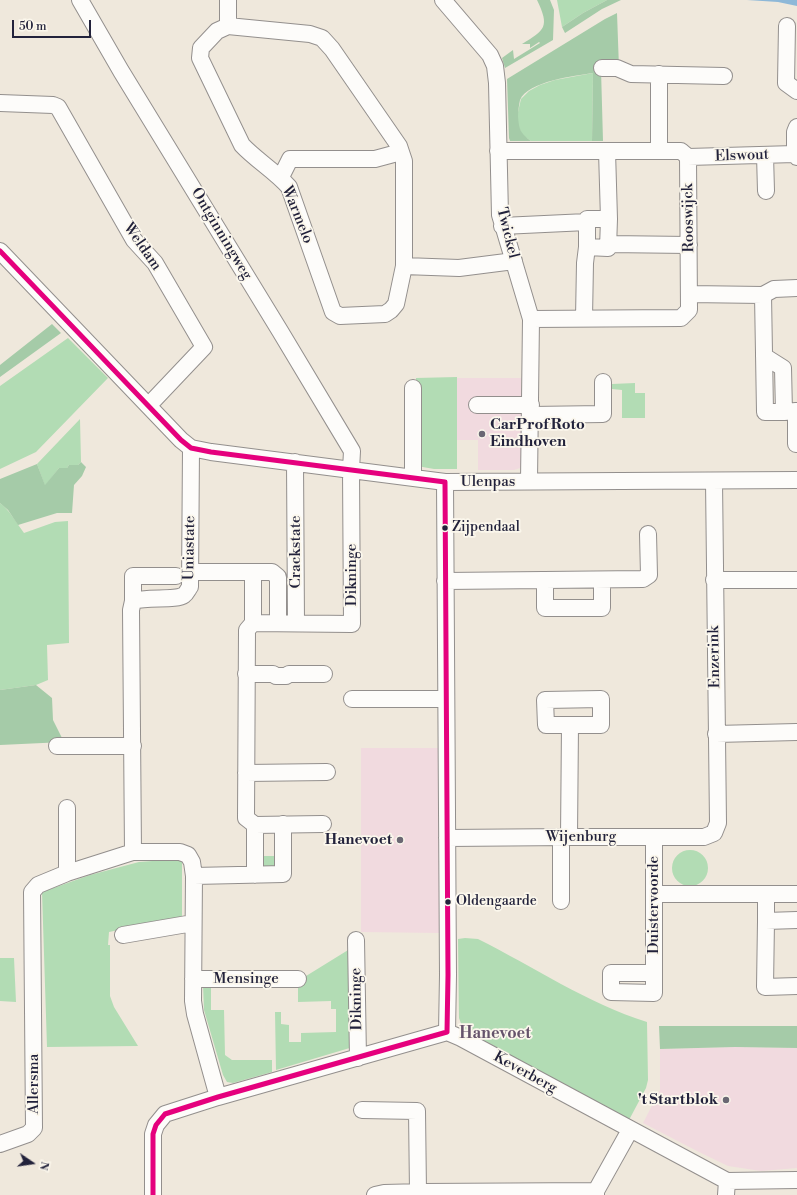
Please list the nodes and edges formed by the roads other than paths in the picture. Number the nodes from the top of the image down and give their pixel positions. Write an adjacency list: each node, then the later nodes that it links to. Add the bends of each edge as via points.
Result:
1 (80, 0): 43 (street, Ontginningweg, via 352,451)
2 (228, 0): 4 (street)
3 (443, 0): 12 (street, Twickel, via 490,55 495,66)
4 (228, 26): 15 (street, Warmelo, via 310,34 322,38); 19 (street, Warmelo, via 218,31 201,48 200,58 242,145)
5 (787, 26): 9 (street, via 786,83)
6 (602, 68): 7 (street, via 617,68 631,74)
7 (659, 74): 8 (street); 14 (street)
8 (724, 76)
9 (797, 90)
10 (0, 103): 37 (street, Weldam, via 58,107 134,240 155,263 204,347)
11 (797, 127): 17 (street, Elswout)
12 (498, 151): 13 (street); 23 (street, Twickel)
13 (607, 151): 14 (street); 21 (street)
14 (659, 151): 18 (street, via 681,151)
15 (401, 152): 19 (street, via 375,159 290,159); 29 (street, Warmelo, via 404,161)
16 (765, 155): 17 (street, Elswout); 18 (street, Elswout); 20 (street)
17 (796, 156)
18 (688, 157): 25 (street, Rooswijck)
19 (281, 177): 29 (street, Warmelo, via 289,187 333,312 340,316 384,314 391,310 396,304)
20 (766, 191)
21 (609, 219): 22 (street, via 588,219); 24 (street)
22 (587, 222): 23 (street); 26 (street)
23 (502, 226): 28 (street, Twickel)
24 (608, 244): 25 (street); 26 (street, via 608,248)
25 (689, 245): 31 (street, Rooswijck)
26 (587, 248): 33 (street)
27 (0, 251): 37 (street)
28 (514, 261): 29 (street, via 459,268); 34 (street, Twickel)
29 (404, 266)
30 (797, 288): 32 (street, via 774,288)
31 (689, 294): 32 (street); 33 (street, Rooswijck, via 689,310 681,318)
32 (763, 295): 40 (street, via 764,356 783,368 784,412 796,412)
33 (584, 318): 34 (street, Rooswijck)
34 (531, 319): 39 (street, Twickel)
35 (603, 382): 39 (street, via 603,414)
36 (413, 388): 44 (street)
37 (149, 405): 41 (street)
38 (477, 405): 39 (street)
39 (531, 410): 46 (street, Twickel)
40 (796, 444)
41 (191, 448): 42 (street, Ulenpas); 51 (street, Uniastate)
42 (295, 462): 43 (street, Ulenpas); 60 (street, Crackstate)
43 (351, 470): 44 (street, Ulenpas); 60 (street, Dikninge, via 352,624)
44 (413, 478): 48 (street, Ulenpas)
45 (797, 480): 47 (street, Ulenpas)
46 (529, 481): 47 (street, Ulenpas); 48 (street, Ulenpas)
47 (714, 481): 54 (street, Enzerink)
48 (445, 482): 56 (street)
49 (648, 534): 53 (street, via 649,575 643,579)
50 (253, 573): 51 (street, Crackstate); 58 (street); 59 (street, Crackstate, via 272,572 278,577)
51 (183, 574): 57 (street, Uniastate, via 190,587 184,595 140,599); 57 (street, Uniastate, via 132,576)
52 (545, 580): 53 (street); 53 (street, via 545,608 602,608); 56 (street)
53 (602, 580)
54 (714, 580): 55 (street); 67 (street, Enzerink)
55 (797, 580)
56 (445, 581): 64 (street)
57 (133, 602): 69 (street, Uniastate)
58 (253, 623): 59 (street); 61 (street, via 247,630)
59 (278, 623): 60 (street)
60 (296, 623)
61 (246, 674): 62 (street); 71 (street)
62 (324, 674)
63 (352, 699): 64 (street)
64 (446, 699): 79 (street)
65 (570, 725): 77 (street)
66 (797, 732): 67 (street)
67 (716, 734): 76 (street, Enzerink, via 718,823)
68 (57, 746): 69 (street)
69 (133, 746): 80 (street, Uniastate)
70 (327, 772): 71 (street)
71 (246, 773): 75 (street, via 246,818)
72 (67, 808): 81 (street)
73 (283, 824): 74 (street); 75 (street); 82 (street, via 283,874)
74 (323, 824)
75 (255, 825): 82 (street)
76 (714, 833): 78 (street, Wijenburg, via 704,837)
77 (565, 837): 78 (street, Wijenburg); 79 (street, Wijenburg); 87 (street)
78 (654, 837): 84 (street, Duistervoorde)
79 (447, 838): 97 (street)
80 (133, 852): 81 (street); 83 (street, via 180,852 188,855)
81 (67, 873): 102 (street, Allersma, via 38,885 32,892 34,1128 28,1134)
82 (255, 875): 83 (street)
83 (194, 876): 90 (street)
84 (654, 894): 85 (street); 93 (street, Duistervoorde)
85 (766, 894): 86 (street); 89 (street)
86 (797, 894)
87 (561, 901)
88 (797, 920): 89 (street)
89 (766, 921): 96 (street, via 765,987)
90 (193, 923): 91 (street); 94 (street)
91 (122, 935)
92 (356, 940): 98 (street, Dikninge)
93 (654, 973)
94 (193, 979): 95 (street, Mensinge); 99 (street, via 195,1014)
95 (298, 979)
96 (797, 986)
97 (448, 1032): 98 (street); 101 (street, Keverberg)
98 (358, 1058): 99 (street)
99 (218, 1097): 107 (street, via 165,1114 156,1124 153,1134)
100 (362, 1110): 105 (street, via 417,1111)
101 (630, 1130): 104 (street, Keverberg); 106 (street)
102 (0, 1144)
103 (797, 1180): 104 (street, Keverberg)
104 (727, 1188)
105 (418, 1192): 106 (street); 108 (street)
106 (596, 1193)
107 (153, 1195)
108 (375, 1195)

